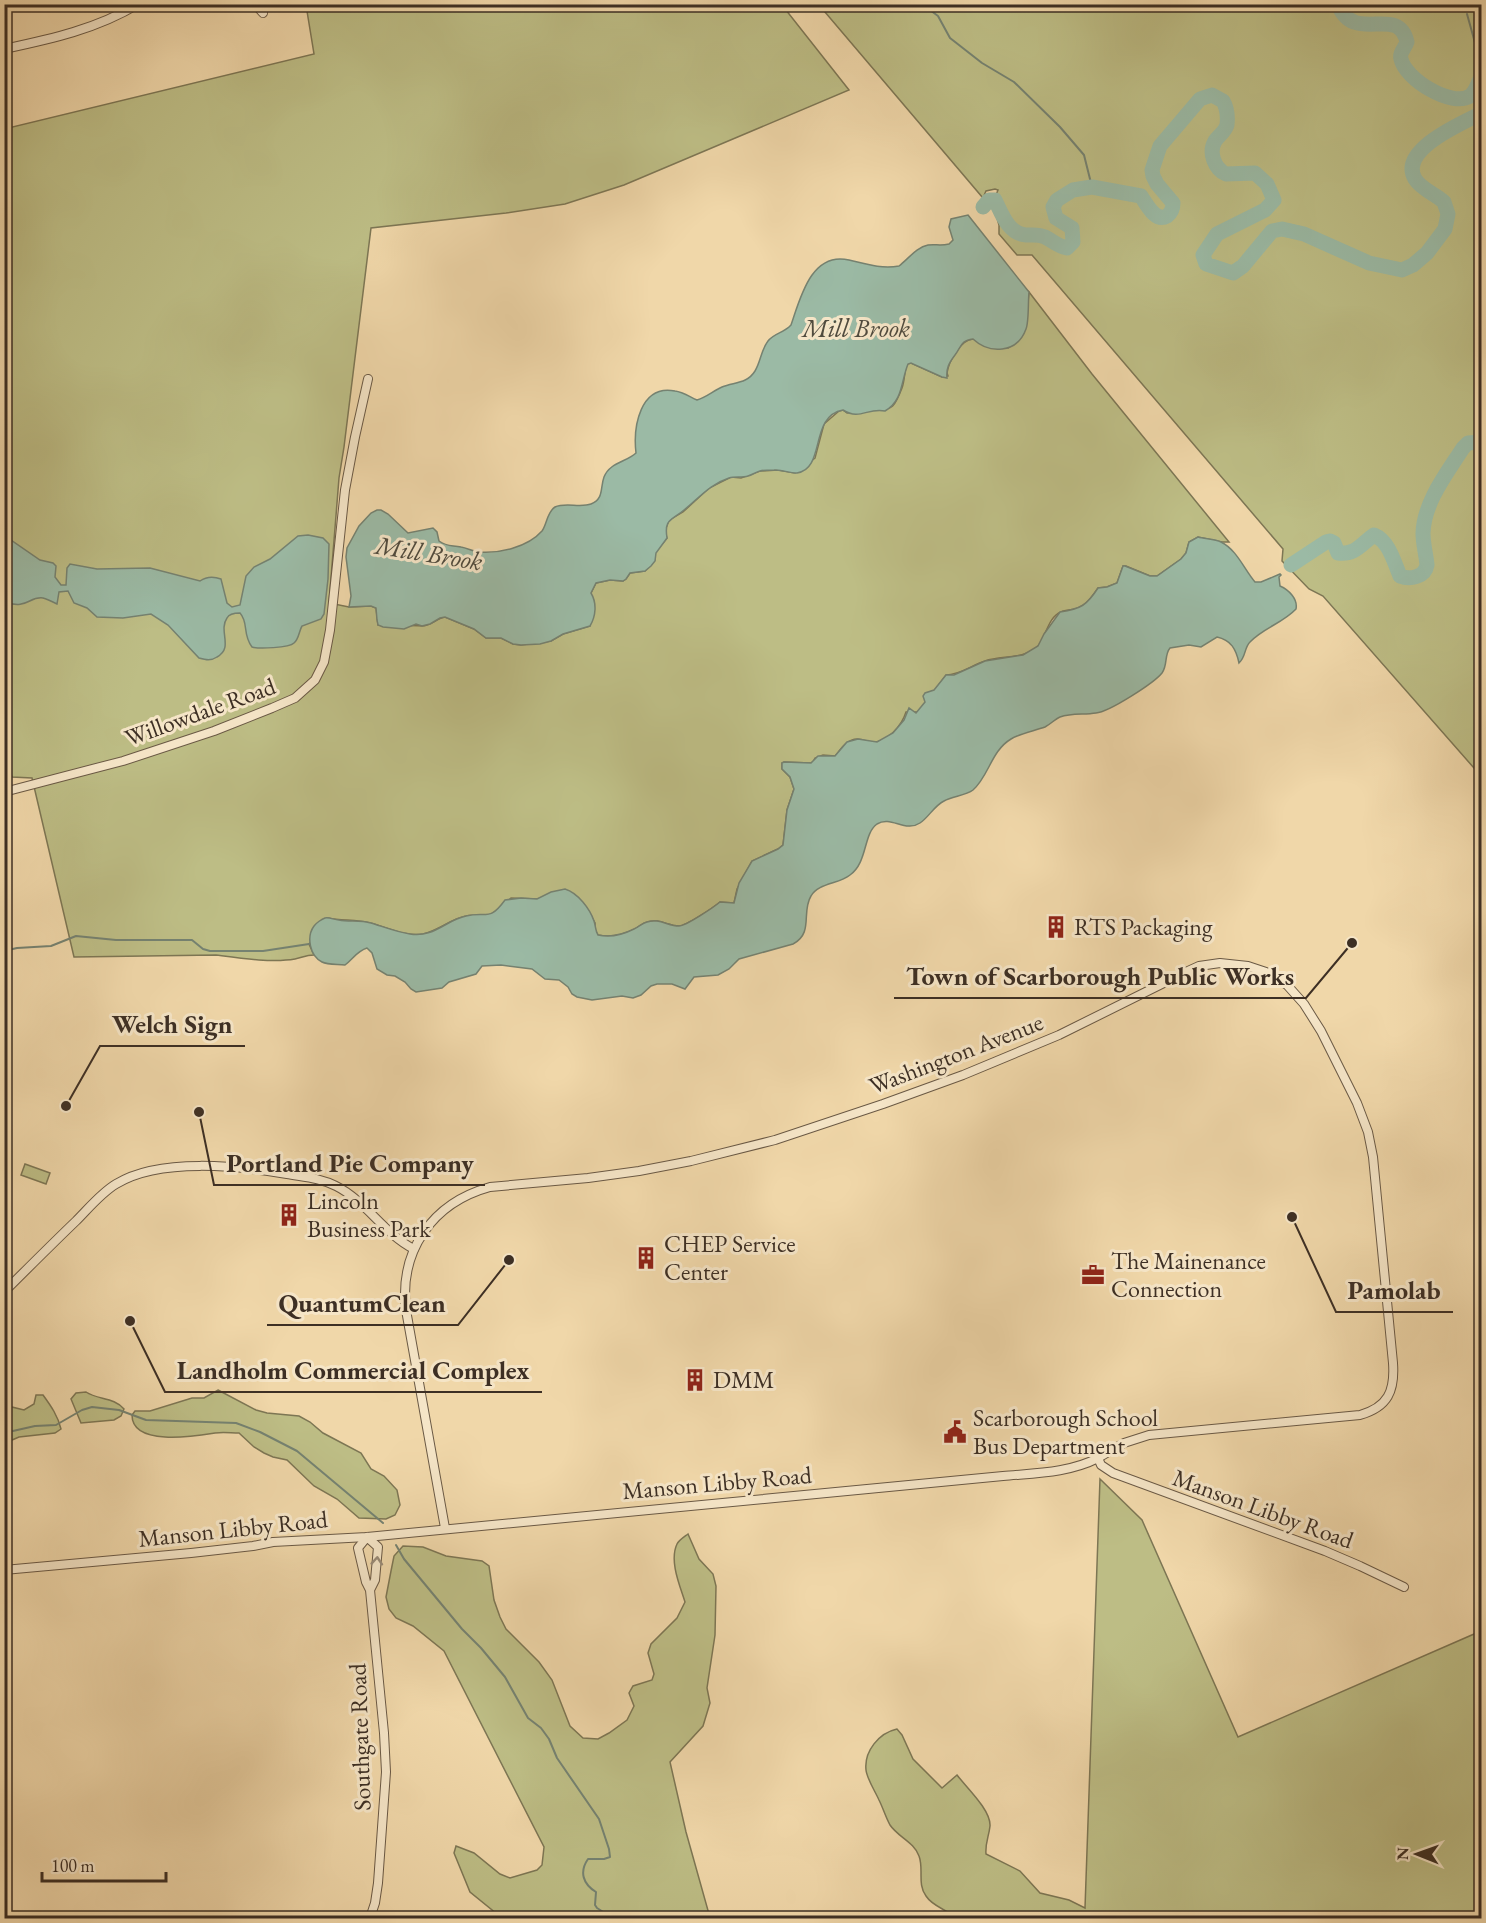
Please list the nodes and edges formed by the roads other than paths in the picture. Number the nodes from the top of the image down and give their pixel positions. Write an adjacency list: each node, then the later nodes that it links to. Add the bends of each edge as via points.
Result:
1 (138, 4): 4 (street, via 99,25)
2 (255, 4): 3 (street)
3 (263, 13)
4 (4, 49)
5 (369, 379): 6 (street, Willowdale Road, via 345,490 330,630 324,662 315,680 295,698 214,731 123,761)
6 (4, 792)
7 (414, 1249): 8 (street, via 352,1197 326,1182 250,1168 176,1168 140,1174 112,1187); 9 (street, Washington Avenue, via 442,1212 478,1191 639,1171 775,1140 981,1068 1059,1035 1199,966 1258,968 1287,985 1304,1004 1365,1121 1373,1157 1393,1363 1391,1389 1388,1398 1368,1413 1149,1435); 10 (street, Washington Avenue, via 405,1278 405,1300)
8 (4, 1292)
9 (1098, 1458): 10 (street, Manson Libby Road, via 1055,1471); 13 (street, Manson Libby Road, via 1113,1473 1325,1551)
10 (445, 1528): 11 (street, Manson Libby Road)
11 (367, 1537): 12 (street, Manson Libby Road, via 273,1542); 14 (street, Southgate Road, via 358,1548); 14 (street, Southgate Road, one-way to 11, via 375,1580 378,1546)
12 (4, 1570)
13 (1404, 1587)
14 (370, 1590): 15 (street, Southgate Road, via 386,1772 378,1883)
15 (370, 1918)

